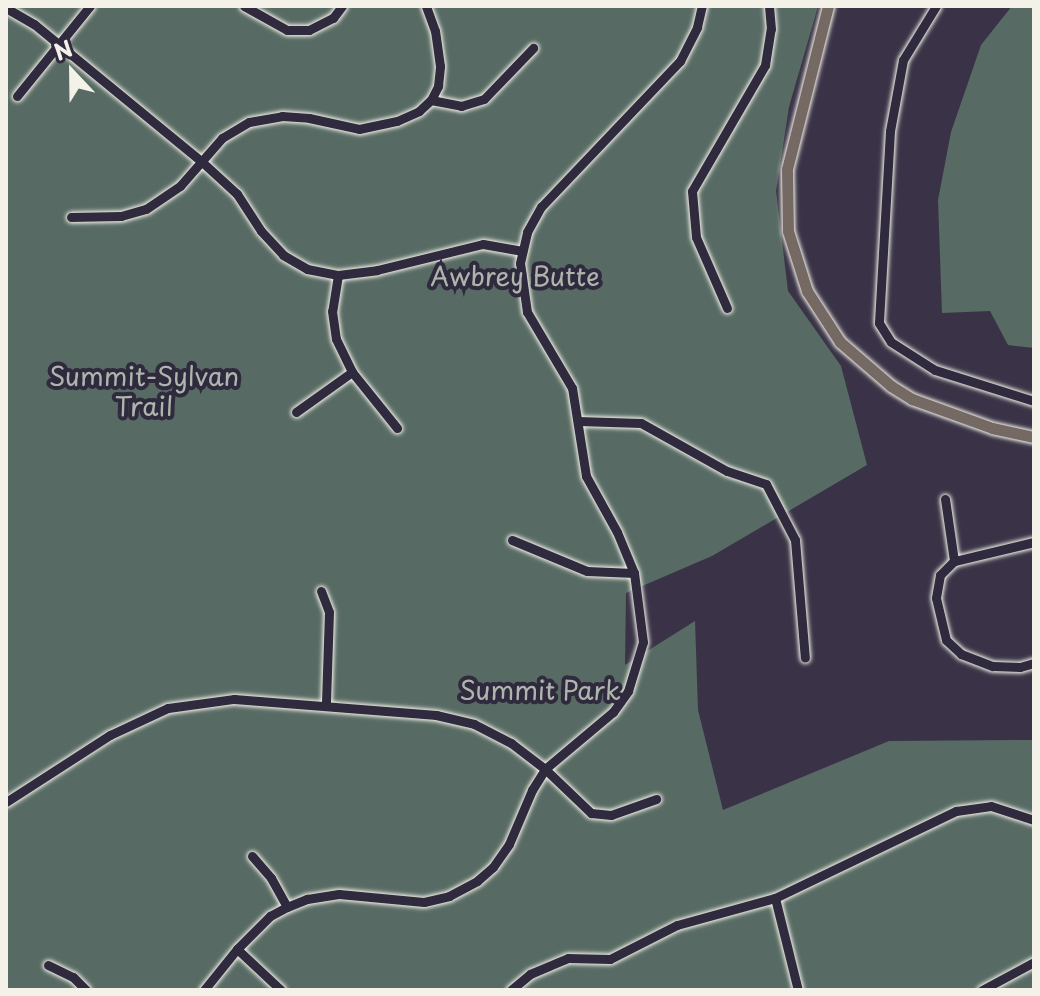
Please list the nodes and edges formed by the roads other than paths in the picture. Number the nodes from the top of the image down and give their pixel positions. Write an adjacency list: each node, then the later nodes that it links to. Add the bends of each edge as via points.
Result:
1 (90, 6): 10 (street)
2 (244, 6): 3 (street, via 287,30 309,30 333,18)
3 (342, 6)
4 (426, 6): 13 (street, via 440,66)
5 (702, 6): 16 (street, via 680,61 541,207)
6 (769, 6): 18 (street, via 765,65 692,191 696,237)
7 (828, 6): 24 (main road, via 787,169 788,231 807,291 840,342 891,386 992,428)
8 (936, 6): 20 (street, via 903,60 890,131 879,323 903,352 935,370)
9 (6, 8): 10 (street)
10 (59, 45): 12 (street); 14 (street)
11 (533, 48): 13 (street, via 484,99 461,106)
12 (17, 96)
13 (431, 100): 14 (street, via 397,121 359,129 282,116 249,122 222,138)
14 (201, 161): 15 (street, via 180,186 146,209 121,216); 17 (street, via 237,194 283,255 307,269)
15 (71, 217)
16 (522, 251): 17 (street, via 471,245 416,262); 22 (street, via 519,274 527,312 572,388)
17 (338, 275): 19 (street, via 332,311 336,339)
18 (727, 308)
19 (352, 372): 21 (street); 23 (street)
20 (1034, 401)
21 (296, 412)
22 (578, 421): 29 (street, via 586,476); 31 (street, via 641,423 727,471 766,484 795,540)
23 (397, 428)
24 (1034, 437)
25 (945, 499): 28 (street)
26 (512, 540): 29 (street, via 587,571)
27 (1034, 542): 28 (street)
28 (954, 561): 32 (street, via 936,586 946,640 961,654 993,666)
29 (634, 573): 34 (street, via 643,642 628,691 613,712)
30 (321, 591): 33 (street, via 329,612)
31 (805, 658)
32 (1034, 663)
33 (326, 704): 34 (street, via 406,710 474,724); 36 (street, via 234,699 168,708 110,735)
34 (545, 769): 35 (street, via 591,813 611,815); 40 (street, via 500,857 462,890 424,902 339,894)
35 (656, 799)
36 (6, 802)
37 (1034, 820): 39 (street, via 991,806 956,811)
38 (252, 856): 40 (street)
39 (775, 898): 47 (street, via 677,925 610,959 568,958 530,974); 48 (street)
40 (287, 907): 41 (street, via 270,916)
41 (237, 949): 45 (street); 46 (street)
42 (1034, 962): 49 (street)
43 (48, 965): 44 (street)
44 (86, 990)
45 (204, 990)
46 (281, 990)
47 (511, 990)
48 (798, 990)
49 (982, 990)

